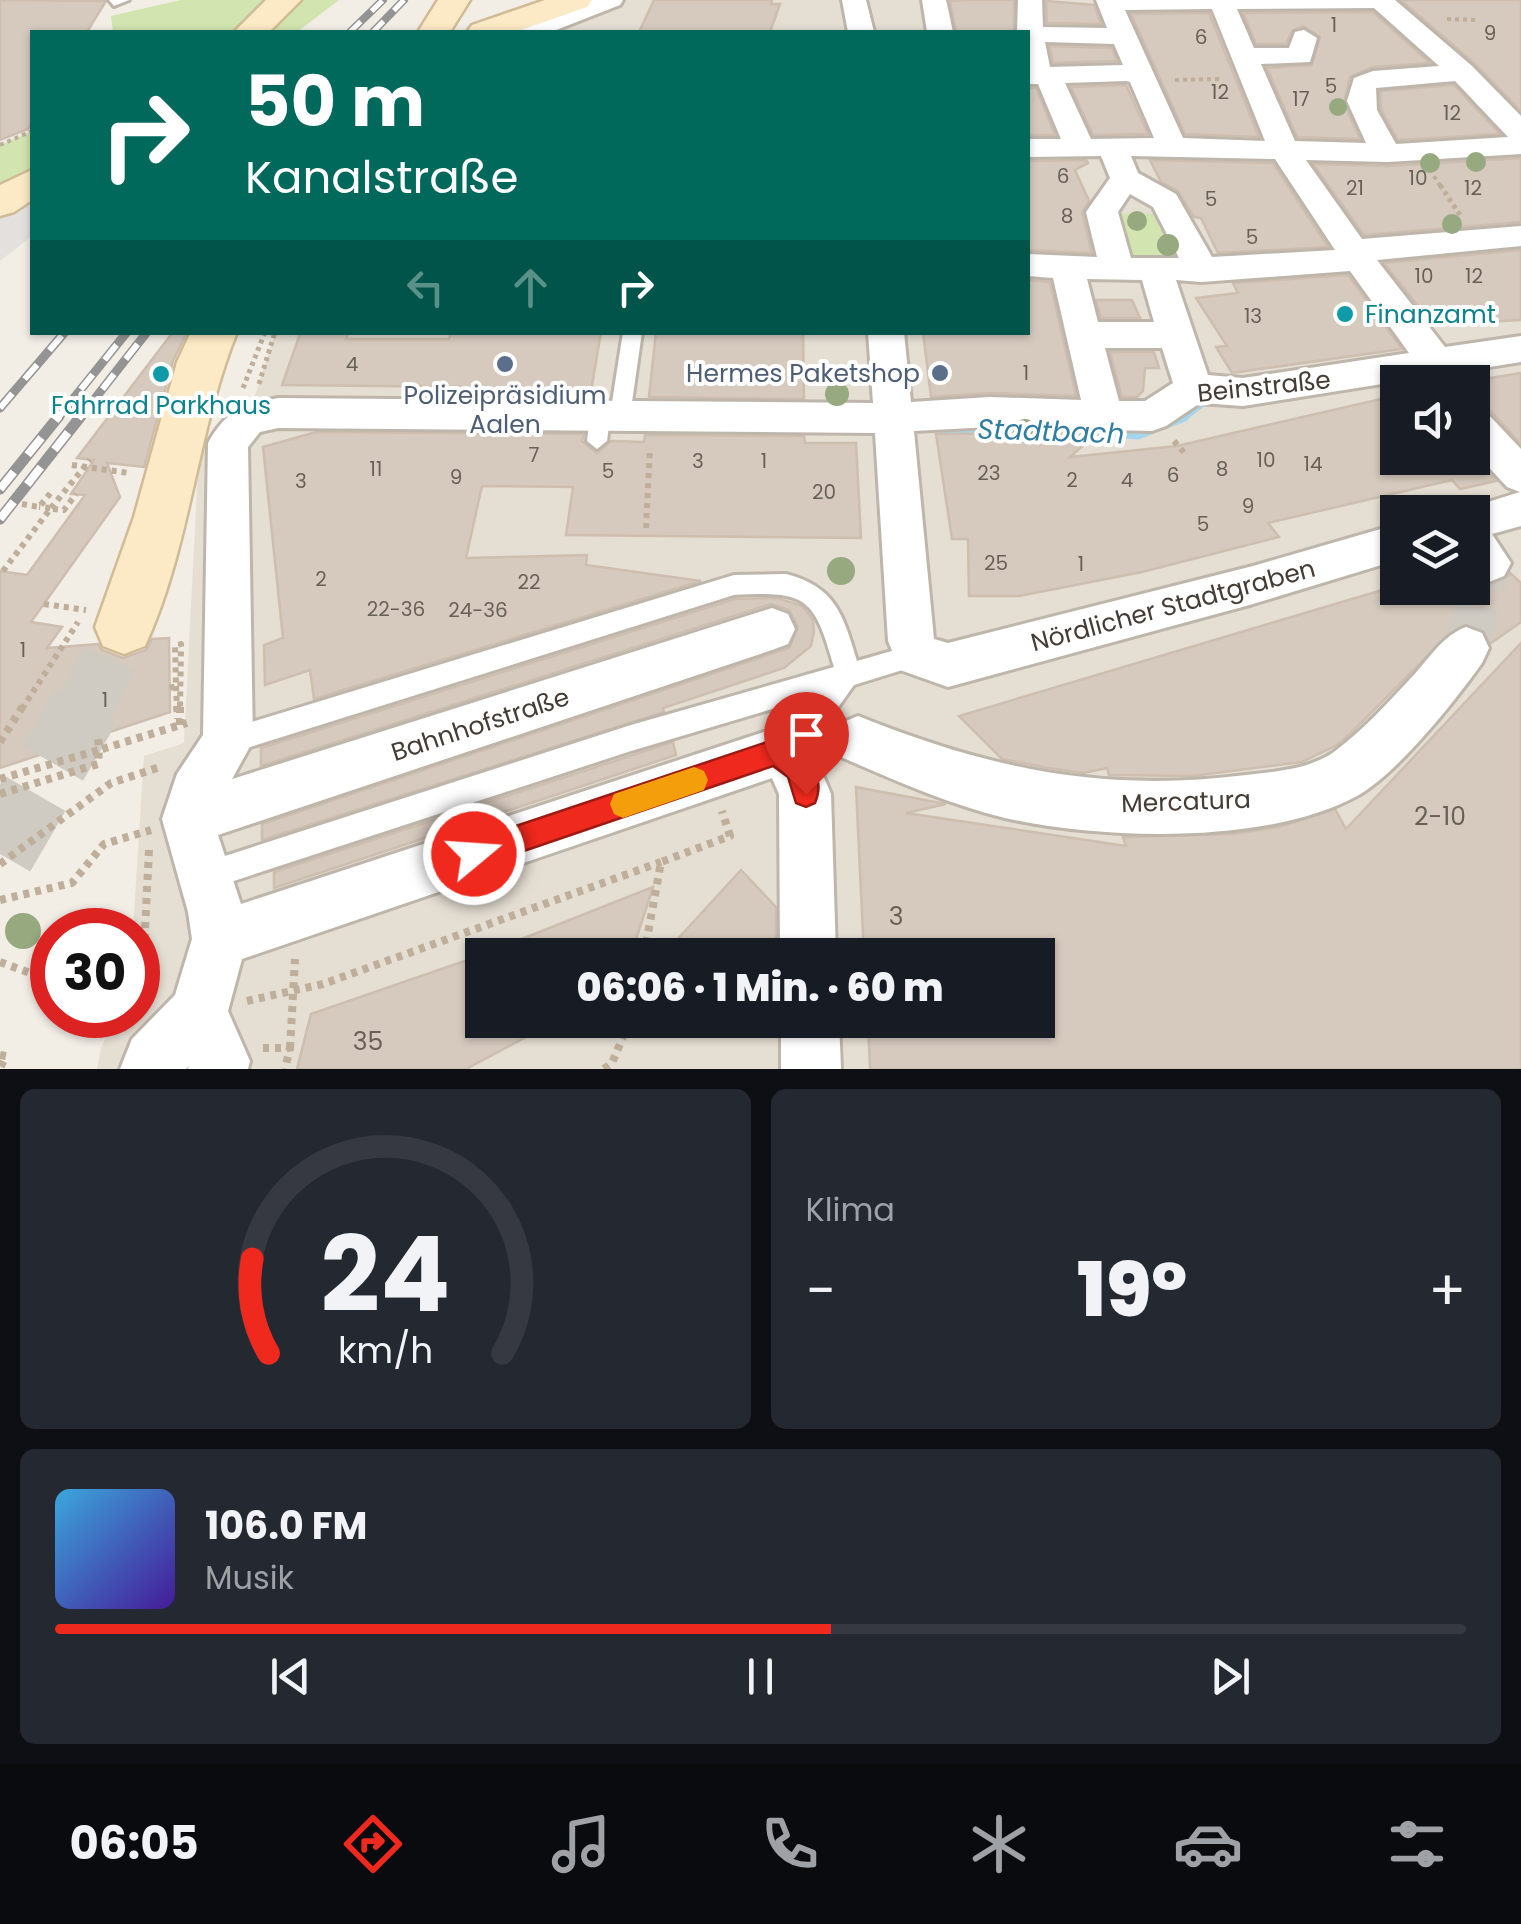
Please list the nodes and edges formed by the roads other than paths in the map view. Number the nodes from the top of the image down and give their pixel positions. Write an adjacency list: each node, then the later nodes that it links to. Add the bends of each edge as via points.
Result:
1 (285, 0): 14 (main road)
2 (454, 0): 15 (main road)
3 (499, 0): 16 (main road)
4 (516, 0): 5 (main road)
5 (534, 0)
6 (576, 0): 17 (main road)
7 (610, 0): 18 (street)
8 (854, 0): 19 (street)
9 (934, 0): 20 (street)
10 (1030, 0): 21 (street)
11 (1380, 0): 13 (street); 25 (street)
12 (1109, 2): 13 (street); 23 (street)
13 (1224, 2): 24 (street)
14 (252, 30)
15 (435, 30)
16 (452, 30)
17 (490, 30)
18 (534, 30)
19 (861, 30)
20 (940, 30)
21 (1030, 34): 23 (street); 26 (street)
22 (1304, 38): 24 (street, via 1300,56)
23 (1133, 62): 26 (street, via 1127,73); 31 (street)
24 (1248, 68): 34 (street)
25 (1462, 72): 28 (street); 35 (street, via 1364,84 1362,109)
26 (1035, 75): 33 (street, via 1050,80)
27 (1521, 94): 28 (street)
28 (1488, 97): 29 (street)
29 (1521, 134)
30 (1521, 145): 35 (street)
31 (1172, 147): 33 (street); 34 (street)
32 (1030, 148): 33 (street)
33 (1094, 148): 36 (street)
34 (1284, 150): 35 (street); 40 (street)
35 (1410, 157)
36 (1125, 178): 43 (street, via 1098,212); 44 (street, via 1165,201)
37 (30, 183): 38 (main road)
38 (0, 203)
39 (1521, 236): 40 (street)
40 (1356, 255): 44 (street); 52 (street)
41 (1030, 265): 42 (street)
42 (1067, 267): 43 (street); 49 (street)
43 (1117, 270): 45 (street)
44 (1212, 271): 45 (street)
45 (1156, 272): 50 (street)
46 (213, 335): 62 (main road)
47 (632, 335): 58 (lane)
48 (886, 335): 57 (street)
49 (1081, 335): 50 (street); 56 (street)
50 (1177, 335): 55 (street)
51 (1521, 349): 53 (street, Beinstraße)
52 (1427, 365)
53 (1456, 365)
54 (1380, 377): 55 (street, Beinstraße, via 1243,392)
55 (1193, 388): 56 (street, Beinstraße, via 1152,416)
56 (1104, 417): 57 (street, Beinstraße, via 990,412)
57 (892, 418): 58 (street, Beinstraße); 65 (street, via 911,641)
58 (617, 422): 67 (street, Beinstraße, via 278,412 237,430)
59 (1490, 443): 60 (street)
60 (1521, 476)
61 (1380, 547): 65 (street, Nördlicher Stadtgraben, via 1253,585)
62 (124, 627)
63 (772, 629): 70 (street, Bahnhofstraße)
64 (1466, 648): 68 (street, Mercatura, via 1451,672 1340,778 1251,802 1162,806 1024,796 927,770)
65 (932, 660): 66 (lane)
66 (848, 673): 67 (lane, via 831,614 815,594 786,582 734,584); 69 (lane); 71 (lane, via 631,738)
67 (228, 740): 70 (street)
68 (858, 740)
69 (788, 756): 71 (street, via 773,753); 72 (street, via 806,794)
70 (170, 817): 71 (street)
71 (213, 909): 73 (street)
72 (808, 938)
73 (199, 1012): 75 (street); 76 (street)
74 (810, 1038): 77 (street)
75 (150, 1069)
76 (218, 1069)
77 (810, 1069)

